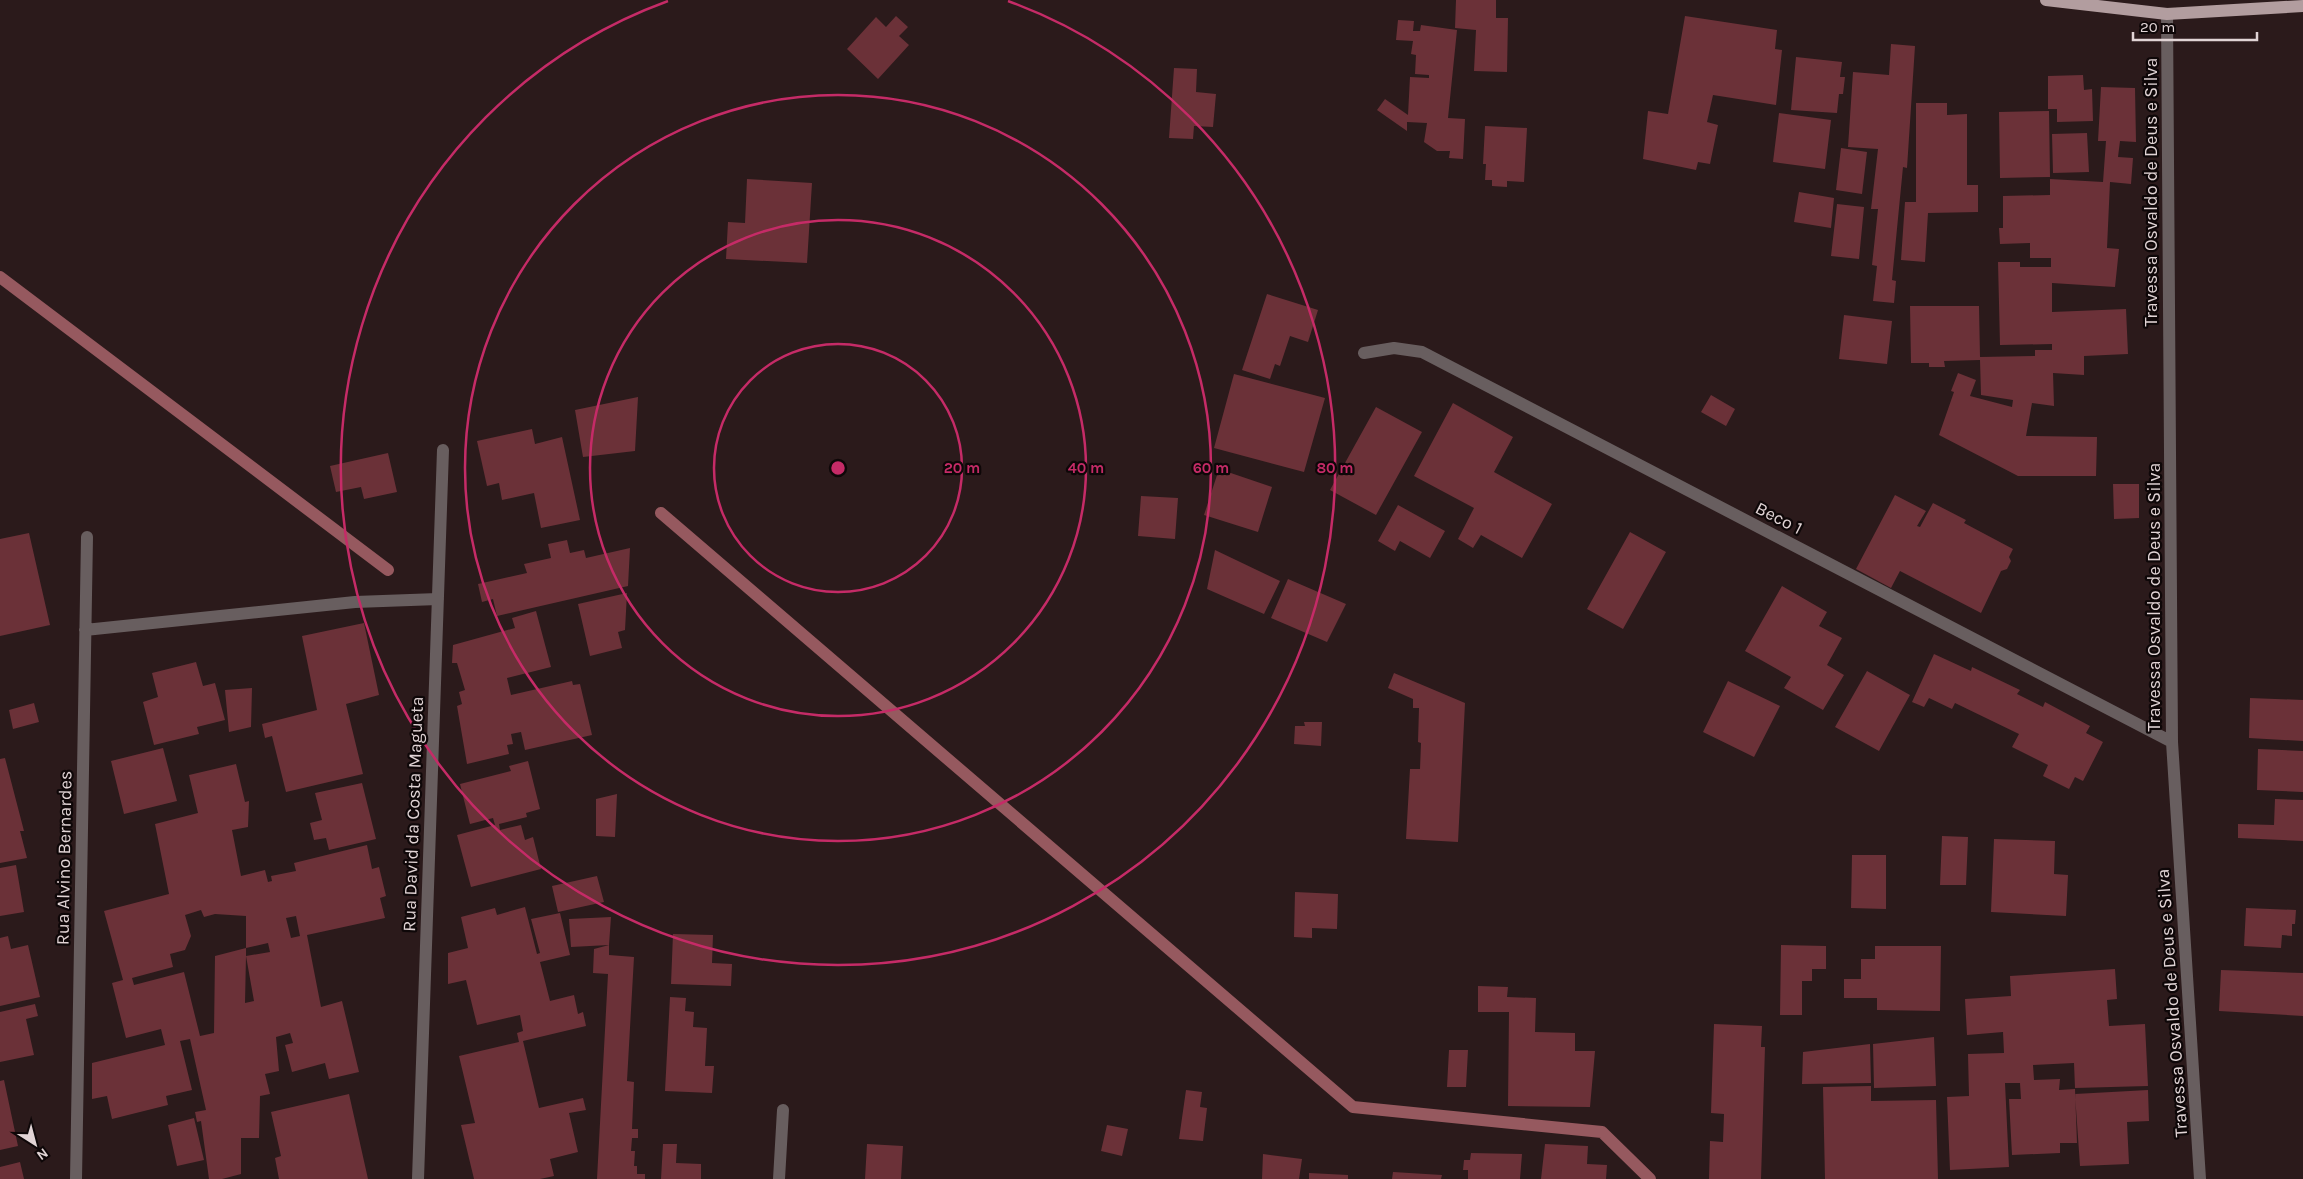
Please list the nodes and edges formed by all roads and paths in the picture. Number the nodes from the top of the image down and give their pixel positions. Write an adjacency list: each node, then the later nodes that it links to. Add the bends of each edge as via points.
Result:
1 (2046, 0): 2 (main road)
2 (2080, 3): 4 (main road)
3 (2303, 6): 4 (main road)
4 (2167, 14): 10 (street, Travessa Osvaldo de Deus e Silva)
5 (1364, 353): 10 (street, Beco 1, via 1394,348 1422,352)
6 (443, 450): 8 (street, Rua David da Costa Magueta)
7 (87, 537): 9 (street, Rua Alvino Bernardes)
8 (438, 599): 9 (street, via 355,602); 13 (street, Rua David da Costa Magueta)
9 (85, 630): 12 (street, Rua Alvino Bernardes)
10 (2172, 742): 15 (street, Travessa Osvaldo de Deus e Silva)
11 (783, 1110): 14 (street)
12 (76, 1179)
13 (418, 1179)
14 (779, 1179)
15 (2200, 1179)

